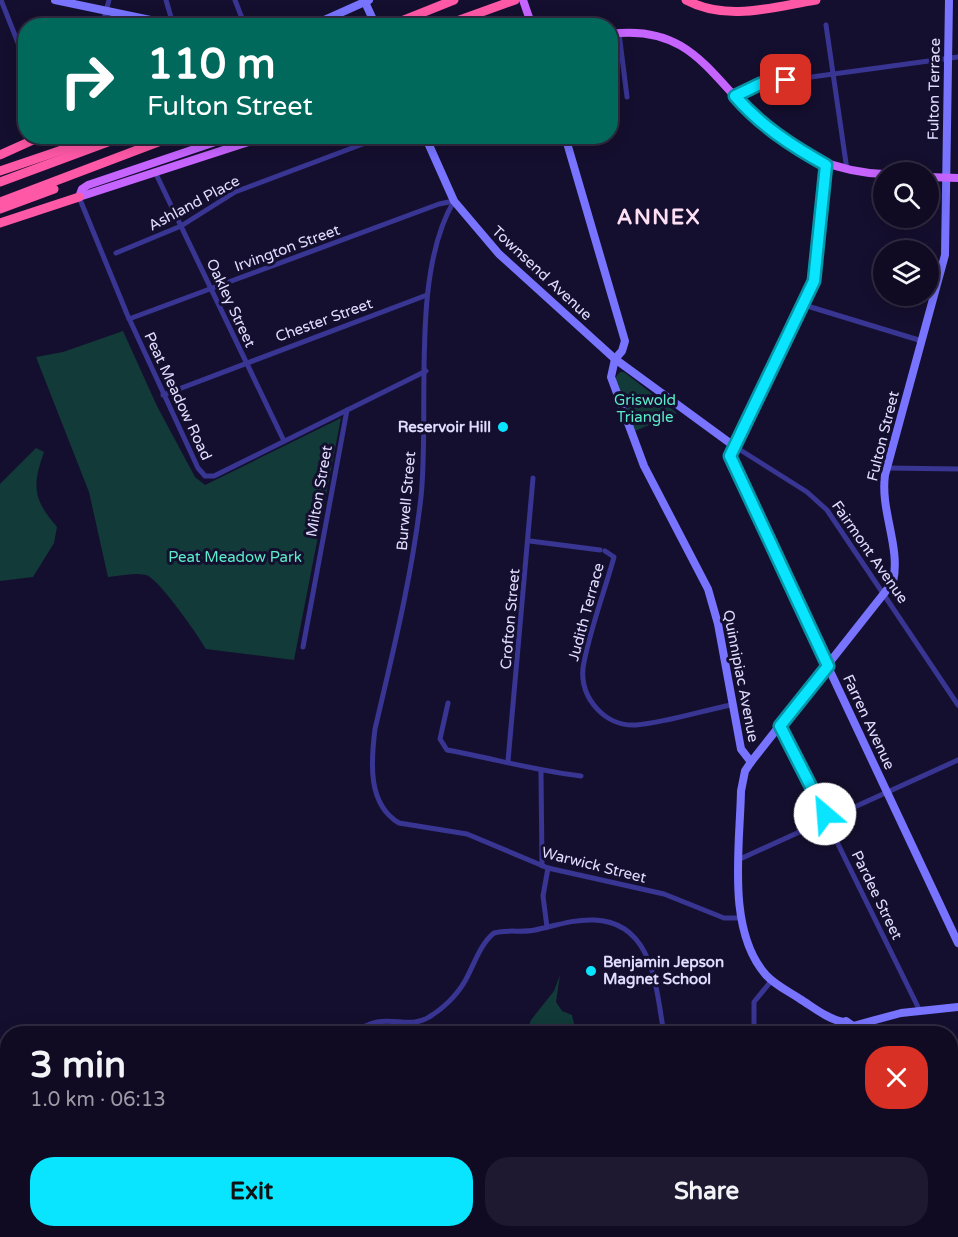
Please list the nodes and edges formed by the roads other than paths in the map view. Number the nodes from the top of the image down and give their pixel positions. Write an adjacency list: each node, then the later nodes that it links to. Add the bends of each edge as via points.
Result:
1 (1, 0): 25 (street)
2 (55, 0): 13 (main road)
3 (109, 0): 13 (street)
4 (166, 0): 16 (street)
5 (235, 0): 17 (street)
6 (454, 0): 20 (highway)
7 (515, 0): 21 (highway)
8 (523, 0): 22 (main road)
9 (816, 0): 12 (highway, via 735,12 713,11)
10 (949, 0): 28 (main road, Fulton Terrace)
11 (366, 1): 18 (main road); 19 (main road)
12 (688, 1)
13 (107, 11): 14 (street); 15 (main road)
14 (105, 18)
15 (142, 18)
16 (173, 18)
17 (241, 18)
18 (329, 18)
19 (373, 18)
20 (409, 18)
21 (465, 18)
22 (529, 18)
23 (826, 25): 29 (street)
24 (618, 33): 30 (main road, via 644,34 678,45 709,66)
25 (18, 43)
26 (618, 49): 31 (street)
27 (958, 57): 28 (street)
28 (948, 58): 29 (street); 49 (main road, Fulton Terrace)
29 (834, 74): 30 (street, via 760,84); 44 (street)
30 (735, 96): 43 (main road, via 762,125)
31 (627, 97)
32 (24, 144): 42 (highway)
33 (79, 144): 45 (highway)
34 (102, 144): 51 (highway)
35 (155, 144): 41 (highway)
36 (209, 144): 52 (main road, via 88,185)
37 (244, 144): 47 (main road)
38 (363, 144): 57 (street, Ashland Place, via 236,192)
39 (429, 144): 53 (main road, Townsend Avenue)
40 (567, 144): 64 (main road, Quinnipiac Avenue, via 623,333 625,345)
41 (136, 152): 54 (highway); 55 (highway)
42 (0, 155)
43 (826, 165): 44 (main road); 61 (street, via 814,281)
44 (847, 170): 46 (main road)
45 (0, 171)
46 (873, 173)
47 (156, 174): 52 (main road); 57 (street, Oakley Street)
48 (939, 178): 49 (main road)
49 (946, 178): 50 (main road); 63 (main road, Fulton Street, via 945,255)
50 (958, 178)
51 (0, 182)
52 (79, 197): 56 (highway); 62 (street, Peat Meadow Road)
53 (454, 201): 59 (street, Irvington Street); 60 (street, Burwell Street, via 441,230); 64 (main road, Townsend Avenue, via 499,254)
54 (0, 202)
55 (0, 209)
56 (0, 223)
57 (181, 226): 58 (street, Ashland Place); 59 (street, Oakley Street)
58 (116, 253)
59 (211, 289): 62 (street, Irvington Street); 65 (street, Oakley Street)
60 (427, 295): 65 (street, Chester Street); 66 (street, Burwell Street)
61 (804, 305): 63 (street); 70 (street, via 743,435)
62 (129, 319): 67 (street, Peat Meadow Road)
63 (922, 341): 71 (main road, Fulton Street)
64 (615, 359): 70 (main road, Fairmont Avenue); 79 (main road, Quinnipiac Avenue, via 611,377 644,466 708,589 718,624)
65 (246, 362): 67 (street, Chester Street); 69 (street, Oakley Street)
66 (426, 371): 68 (street, Peat Meadow Road); 88 (street, Burwell Street, via 421,495 413,555 372,754)
67 (163, 395): 69 (street, Peat Meadow Road, via 205,476 214,476)
68 (346, 410): 69 (street, Peat Meadow Road); 76 (street, Milton Street)
69 (284, 441)
70 (734, 446): 75 (street, Fairmont Avenue, via 807,492 827,510); 77 (main road, Farren Avenue, via 730,456 733,465)
71 (887, 468): 72 (street); 75 (main road, Fulton Street, via 884,500 895,565 893,582)
72 (958, 469)
73 (533, 478): 74 (street, Crofton Street)
74 (530, 541): 79 (street, Judith Terrace, via 602,550 614,557 583,670 587,695 608,719 636,725); 83 (street, Crofton Street)
75 (885, 595): 77 (main road, Fulton Street); 80 (street, Fairmont Avenue)
76 (303, 647)
77 (828, 666): 81 (main road, Fulton Street); 87 (main road, Farren Avenue)
78 (448, 703): 83 (street, via 440,739 447,750)
79 (731, 705): 84 (main road, Quinnipiac Avenue, via 743,754)
80 (958, 705)
81 (780, 726): 84 (main road, Fulton Street); 89 (street, Pardee Street)
82 (958, 760): 87 (street)
83 (508, 761): 85 (street)
84 (751, 762): 90 (main road, Quinnipiac Avenue, via 741,790)
85 (541, 772): 86 (street); 91 (street)
86 (581, 776)
87 (887, 793): 89 (street); 94 (main road, Farren Avenue)
88 (380, 803): 91 (street, Warwick Street, via 399,823 467,834)
89 (828, 820): 90 (street); 97 (street, Pardee Street)
90 (740, 860): 92 (main road, Quinnipiac Avenue)
91 (545, 867): 92 (street, Warwick Street, via 664,894 724,918); 93 (street)
92 (740, 918): 95 (main road, Quinnipiac Avenue, via 756,961)
93 (547, 927): 100 (street, via 494,933 458,991 426,1019 377,1020); 101 (street, via 602,920 620,926 637,940 651,965)
94 (958, 943)
95 (772, 980): 98 (main road, Quinnipiac Avenue); 102 (street, via 754,1002)
96 (958, 1007): 97 (main road)
97 (920, 1011): 106 (main road)
98 (825, 1015): 99 (main road, Quinnipiac Avenue); 103 (main road, Quinnipiac Avenue)
99 (844, 1022): 104 (main road); 105 (main road, Quinnipiac Avenue)
100 (367, 1026)
101 (662, 1026)
102 (754, 1026)
103 (835, 1026)
104 (842, 1026)
105 (848, 1026)
106 (869, 1026)

